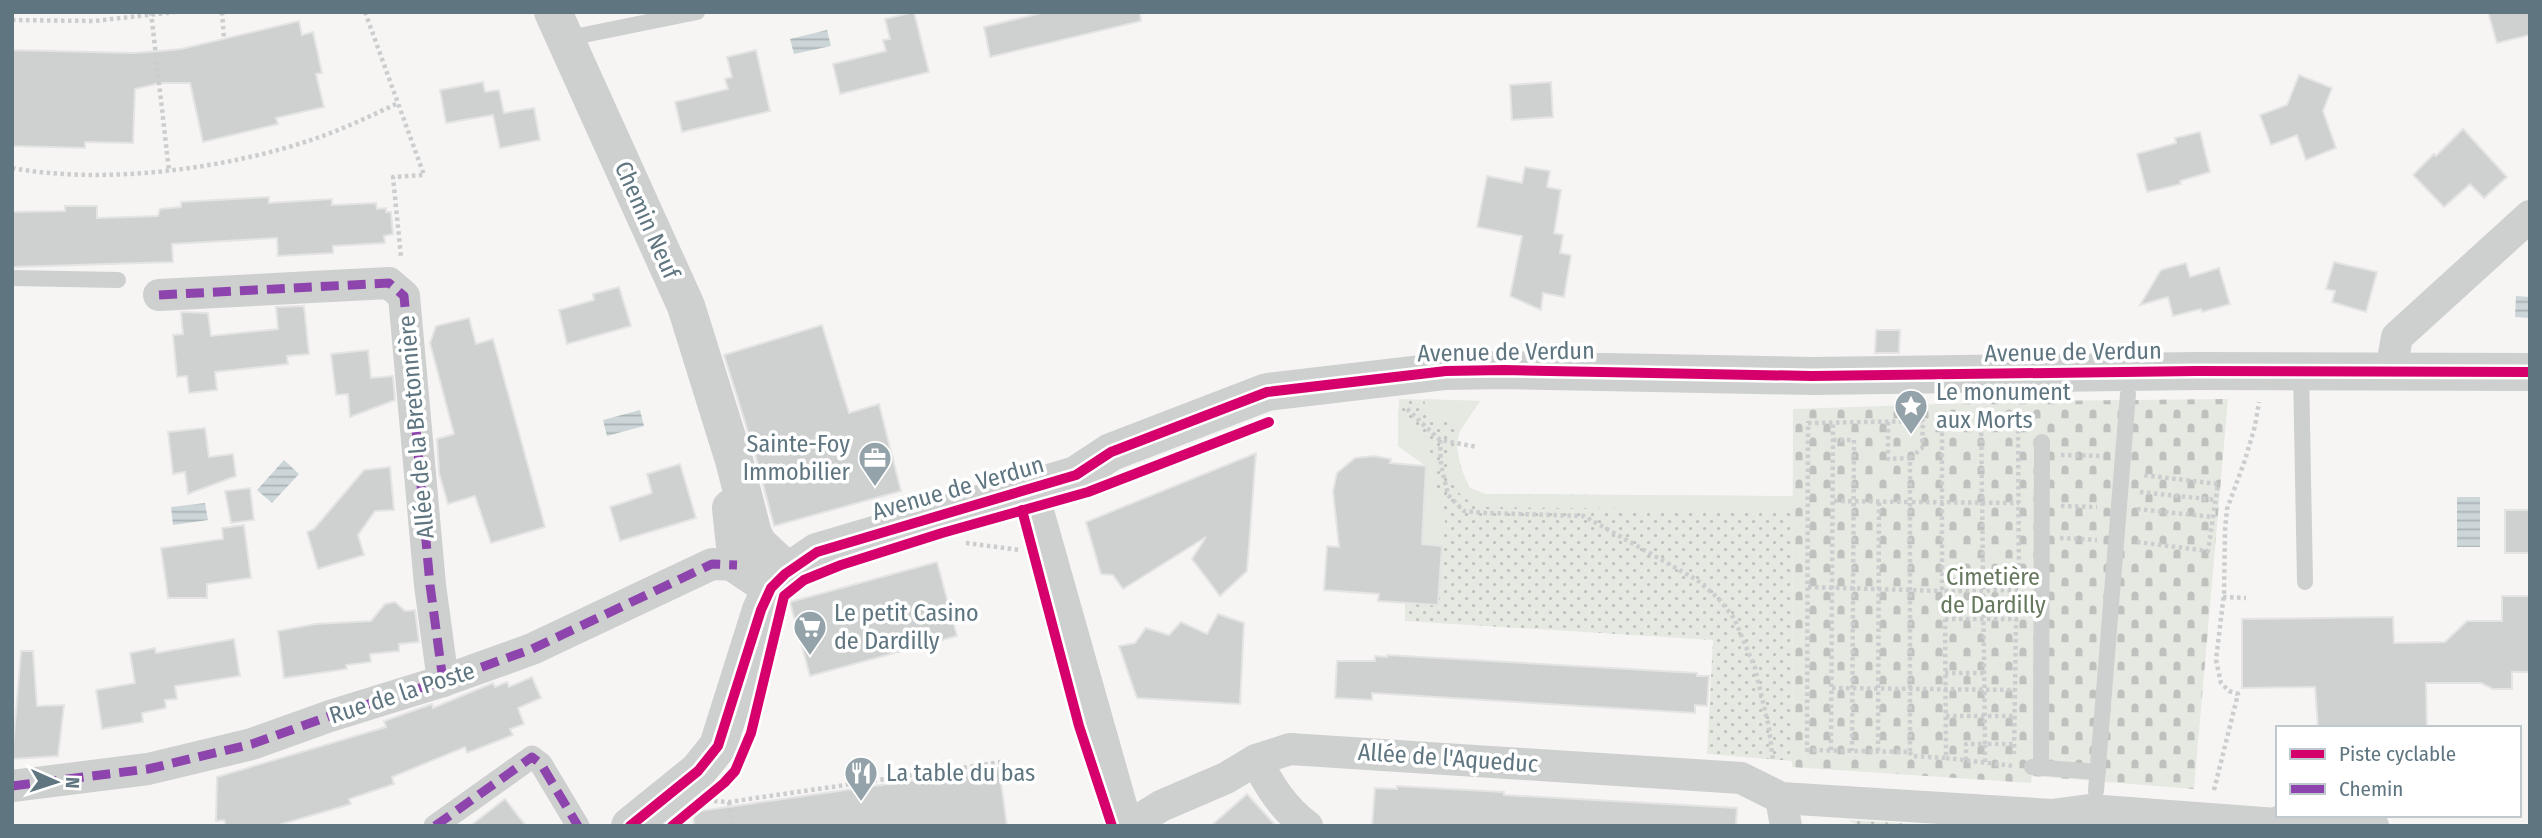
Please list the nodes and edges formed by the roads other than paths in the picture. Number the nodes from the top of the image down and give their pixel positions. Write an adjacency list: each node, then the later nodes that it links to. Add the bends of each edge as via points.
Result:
1 (697, 12): 2 (lane, Chemin Neuf)
2 (558, 25): 11 (street, Chemin Neuf, via 686,306)
3 (2530, 216): 8 (street, via 2396,337)
4 (12, 278): 5 (lane)
5 (118, 280)
6 (159, 295): 17 (street, Allée de la Bretonnière, via 389,283 404,296)
7 (2301, 370): 8 (street, Avenue de Verdun); 13 (street, Avenue de Verdun, via 1812,376 1447,371 1267,392 1111,452 1076,475); 16 (lane)
8 (2391, 371): 9 (street, Avenue de Verdun)
9 (2530, 372)
10 (2128, 394): 19 (lane)
11 (717, 406): 14 (street, Chemin Neuf); 15 (street, Chemin Neuf, via 753,534)
12 (2042, 448): 19 (lane, via 2037,767)
13 (1032, 490): 15 (street, Avenue de Verdun, via 817,552); 27 (street)
14 (737, 565): 15 (street); 17 (street, Rue de la Poste, via 712,564 532,649)
15 (779, 580): 26 (street, via 761,610 718,746 698,771)
16 (2305, 582)
17 (443, 681): 20 (street, Rue de la Poste, via 228,751 148,769)
18 (1256, 760): 22 (street, Allée de l'Aqueduc, via 1290,749 1741,778); 27 (street, Allée de l'Aqueduc); 28 (street, via 1274,794)
19 (2098, 772): 21 (lane)
20 (12, 786)
21 (2096, 791)
22 (1784, 812): 23 (street, via 2052,815 2089,810)
23 (2248, 821): 29 (street); 30 (street)
24 (435, 826): 25 (street, via 532,757 541,764)
25 (578, 826)
26 (630, 826)
27 (1128, 826)
28 (1307, 826)
29 (2303, 826)
30 (2373, 826)

